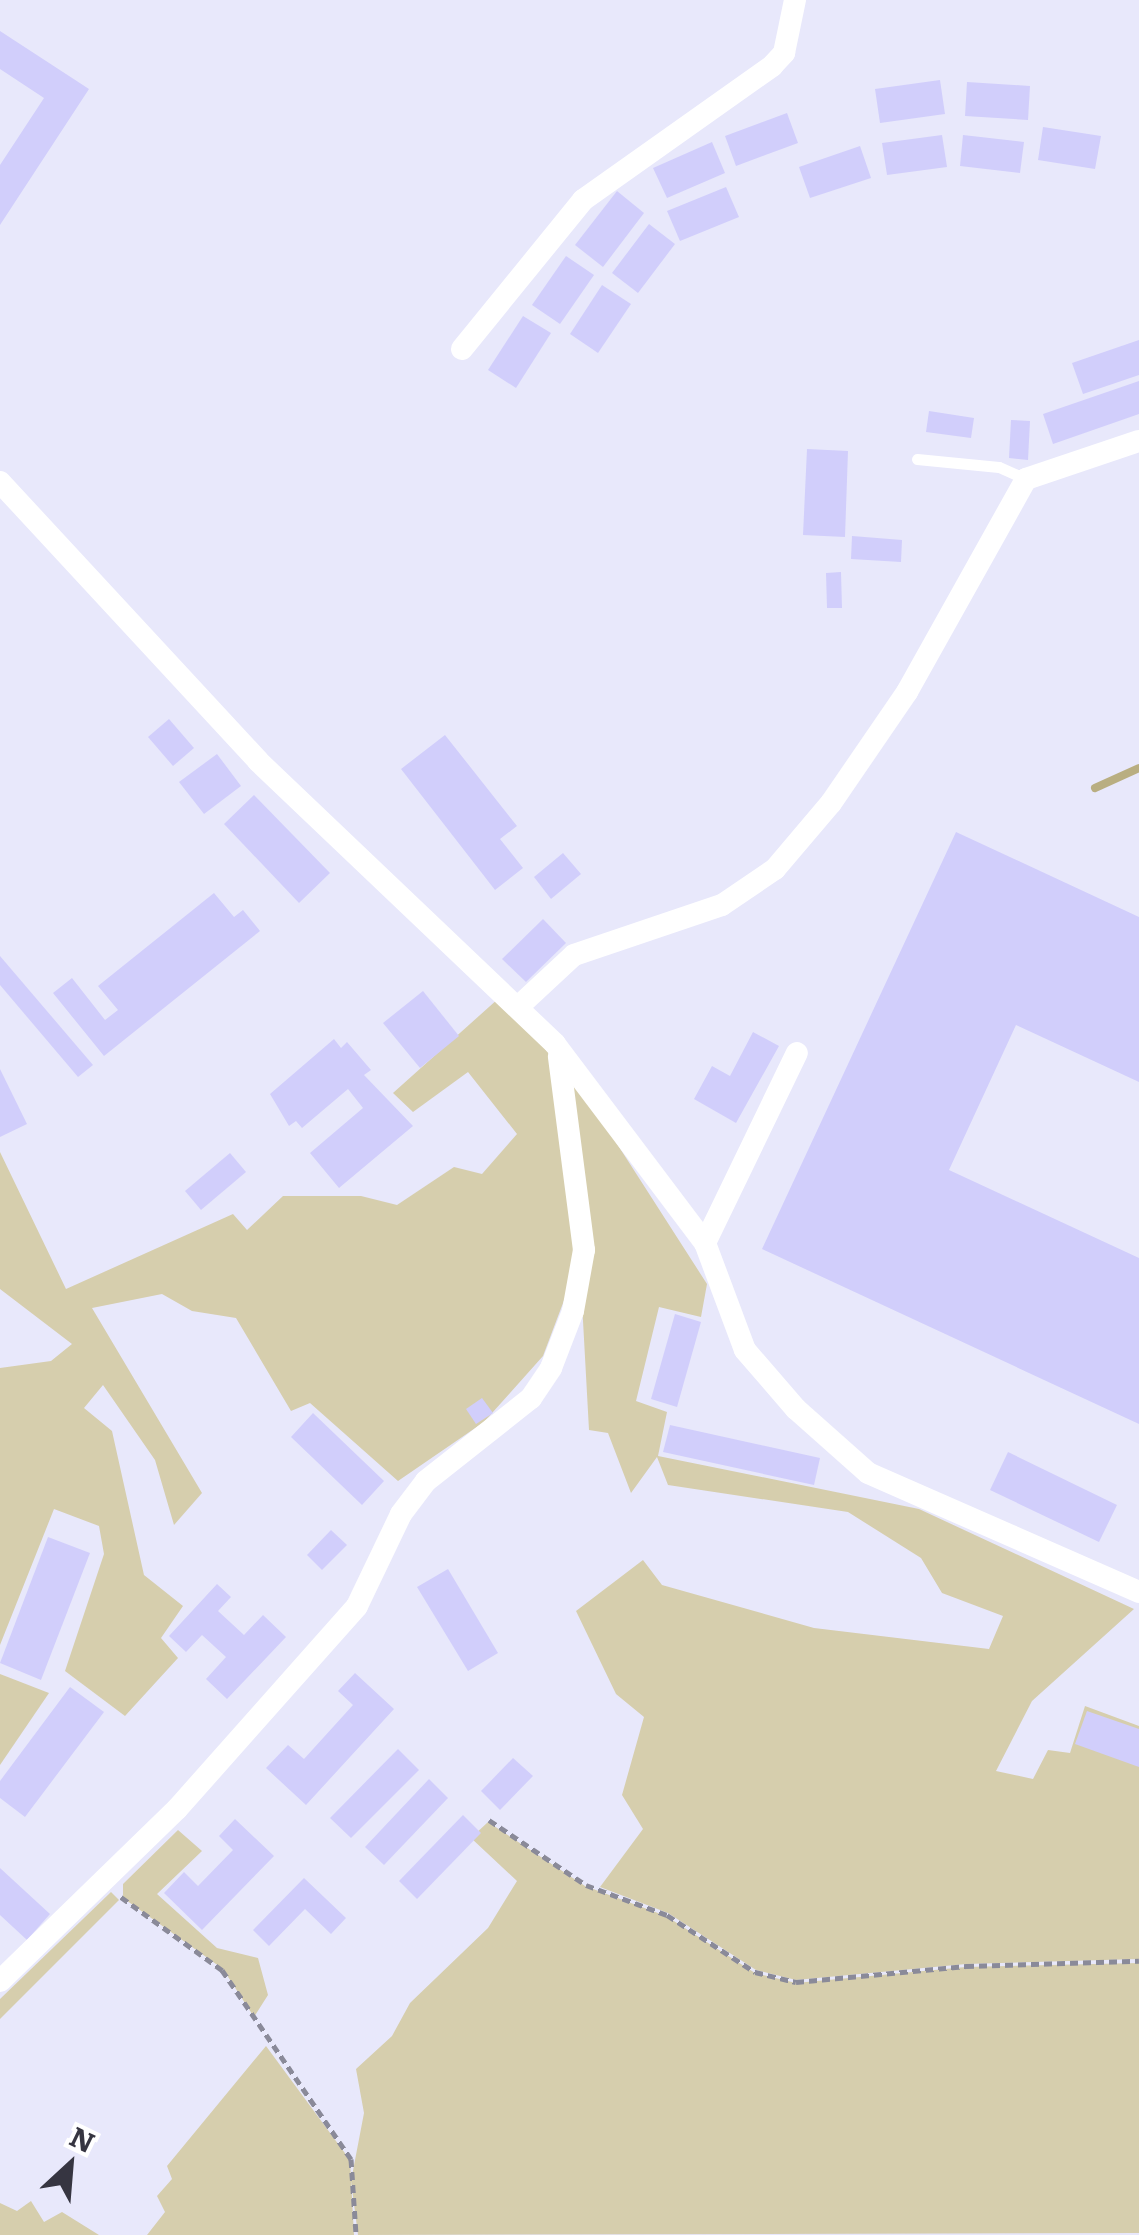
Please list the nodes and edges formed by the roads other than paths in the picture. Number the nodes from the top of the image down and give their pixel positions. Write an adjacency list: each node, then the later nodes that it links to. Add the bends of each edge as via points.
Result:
1 (795, 0): 2 (street, via 784,53 772,66 583,200)
2 (462, 349)
3 (1139, 441): 5 (street)
4 (917, 459): 5 (lane, via 999,468)
5 (1026, 478): 7 (street, via 907,692 831,804 775,870 722,905 574,956)
6 (0, 482): 7 (street, via 258,761)
7 (518, 1007): 8 (street)
8 (555, 1044): 10 (street); 12 (street, via 584,1250 580,1286 551,1368 530,1398 426,1481 401,1514 357,1606 117,1873)
9 (797, 1053): 10 (street)
10 (705, 1243): 11 (street, via 745,1350 842,1453 868,1472)
11 (1139, 1592)
12 (0, 1981)

